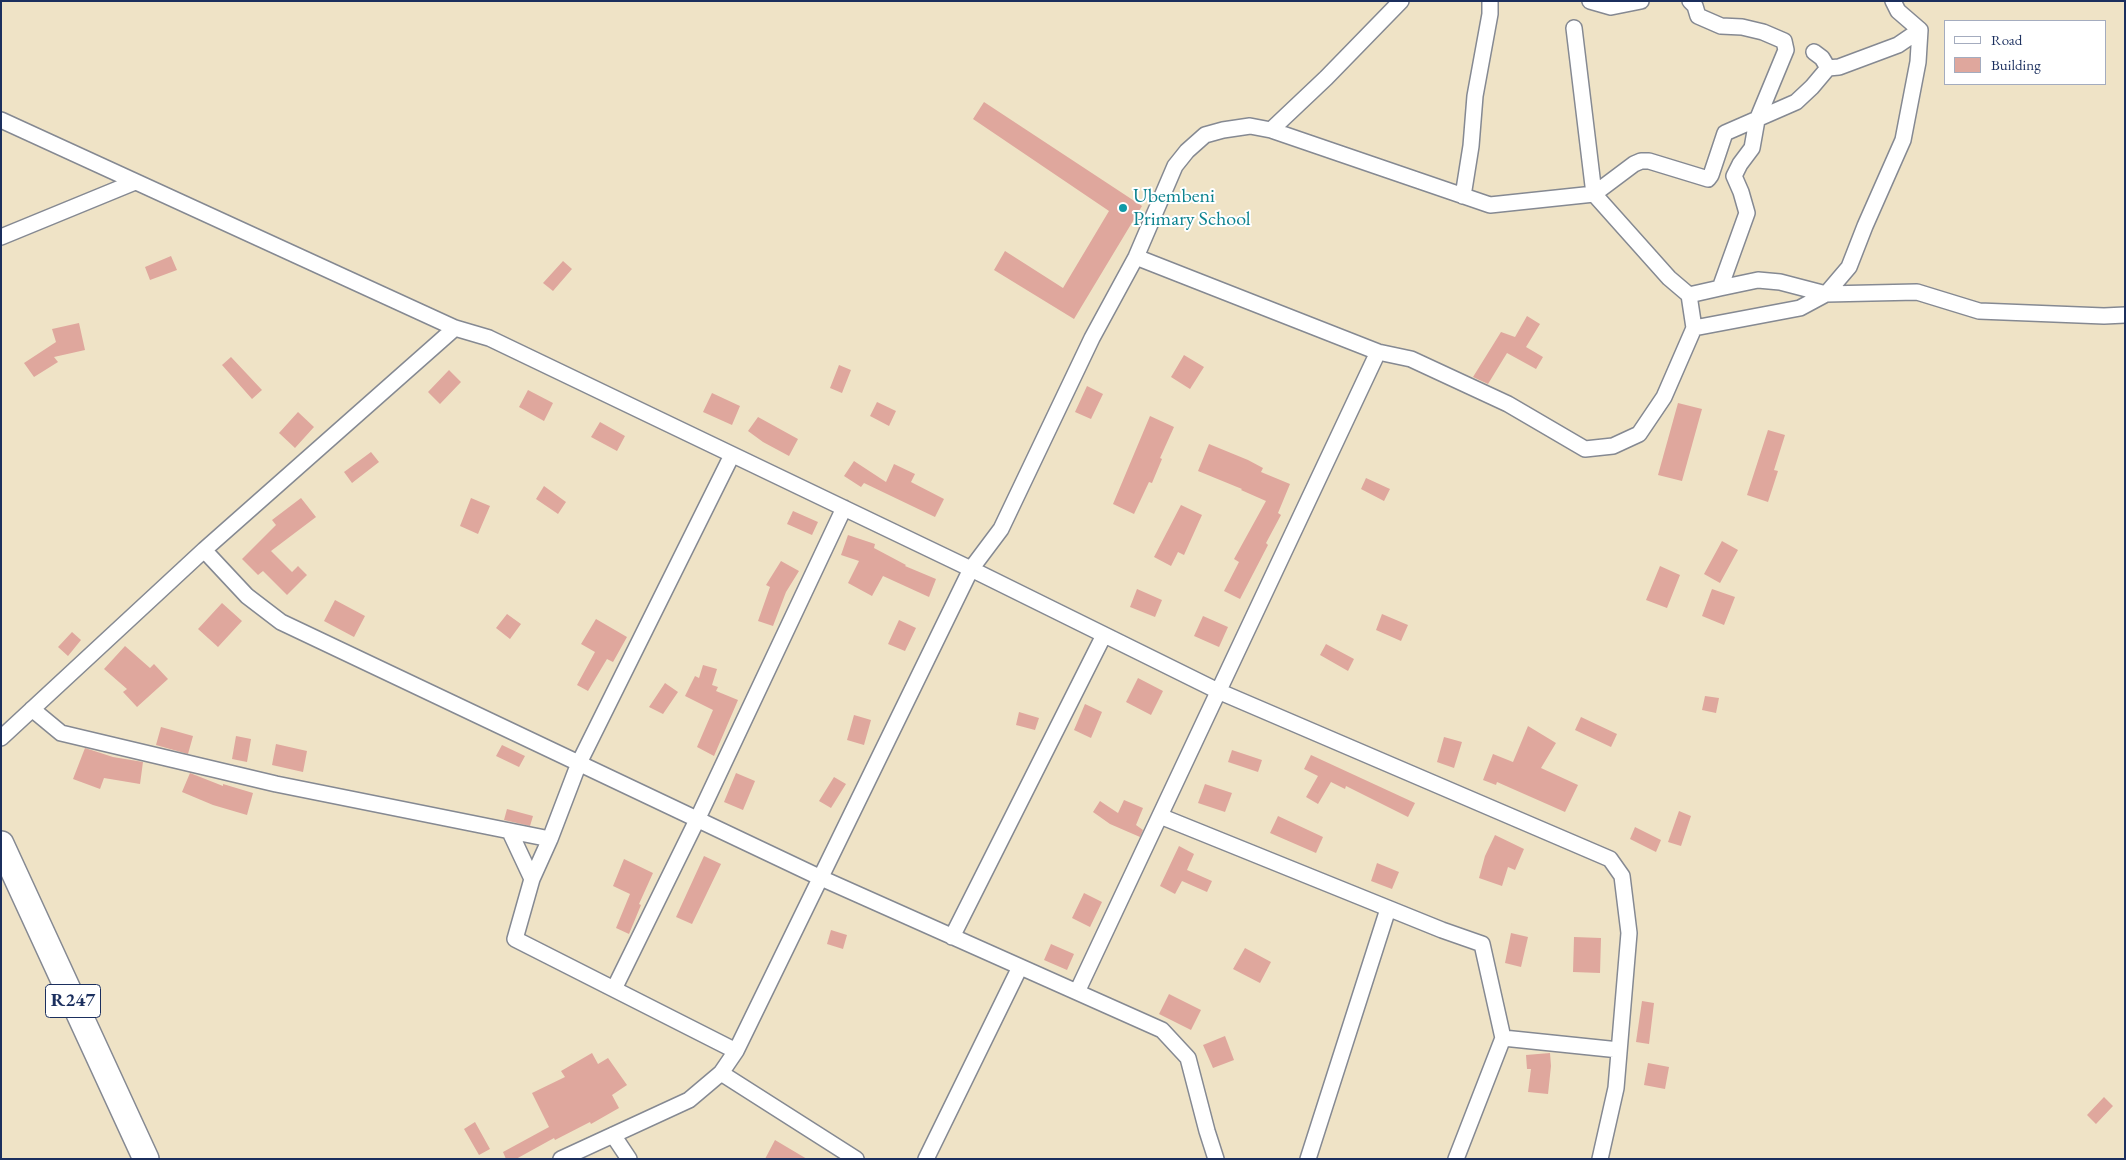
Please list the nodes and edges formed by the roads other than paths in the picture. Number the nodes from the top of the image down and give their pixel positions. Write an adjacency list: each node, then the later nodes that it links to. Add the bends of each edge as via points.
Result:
1 (1401, 1): 13 (street)
2 (1490, 1): 16 (street)
3 (1590, 1): 4 (street, via 1611,8)
4 (1641, 1)
5 (1690, 1): 12 (street, via 1698,16 1721,26 1742,27 1784,41 1786,50)
6 (1893, 1): 8 (street, via 1898,11)
7 (1574, 28): 15 (street)
8 (1920, 30): 10 (street, via 1898,45); 20 (street, via 1918,62 1904,140 1849,267)
9 (1814, 52): 10 (street)
10 (1828, 68): 12 (street, via 1796,102)
11 (1, 120): 14 (street)
12 (1757, 120): 15 (street, via 1725,133 1708,179 1641,161); 19 (street, via 1752,148 1734,176 1747,213)
13 (1271, 130): 16 (street); 18 (street, via 1250,126 1222,130 1205,135 1187,150 1175,166)
14 (135, 182): 17 (street); 23 (street)
15 (1594, 194): 16 (street, via 1490,205); 21 (street, via 1669,278)
16 (1463, 196)
17 (1, 237)
18 (1136, 258): 25 (street); 29 (street, via 1092,338 1001,529)
19 (1720, 288): 20 (street, via 1758,280); 21 (street)
20 (1826, 294): 22 (street, via 1917,292 1980,311); 24 (street, via 1800,308)
21 (1690, 295): 24 (street)
22 (2125, 315)
23 (454, 328): 26 (street, via 489,338); 28 (street)
24 (1694, 328): 25 (street, via 1664,397 1639,434 1613,446 1585,449 1508,404 1411,359)
25 (1378, 352): 31 (street)
26 (732, 455): 27 (street); 34 (street)
27 (844, 508): 29 (street); 36 (street)
28 (204, 550): 32 (street); 34 (street, via 247,596 281,622)
29 (971, 569): 30 (street); 40 (street)
30 (1104, 634): 31 (street); 43 (street)
31 (1218, 691): 35 (street); 48 (street, via 1610,859 1622,876 1629,933)
32 (32, 709): 33 (street); 37 (street, via 61,733 276,784)
33 (1, 738)
34 (579, 763): 36 (street); 38 (street)
35 (1160, 816): 42 (street); 46 (street)
36 (698, 820): 40 (street); 45 (street)
37 (510, 832): 38 (street); 41 (street)
38 (550, 839): 41 (street)
39 (1, 844): 52 (main road, R247)
40 (821, 878): 43 (street); 49 (street)
41 (532, 879): 45 (street, via 515,939)
42 (1388, 909): 47 (street, via 1482,944); 58 (street)
43 (952, 937): 44 (street)
44 (1020, 967): 46 (street); 56 (street)
45 (614, 989): 49 (street)
46 (1077, 992): 57 (street, via 1162,1030 1188,1058)
47 (1504, 1038): 48 (street); 59 (street)
48 (1619, 1050): 60 (street, via 1616,1088)
49 (736, 1051): 50 (street)
50 (721, 1073): 51 (street, via 689,1100); 55 (street)
51 (613, 1135): 53 (street); 54 (street)
52 (146, 1159)
53 (561, 1159)
54 (629, 1159)
55 (856, 1159)
56 (926, 1159)
57 (1216, 1159)
58 (1308, 1159)
59 (1456, 1159)
60 (1600, 1159)

